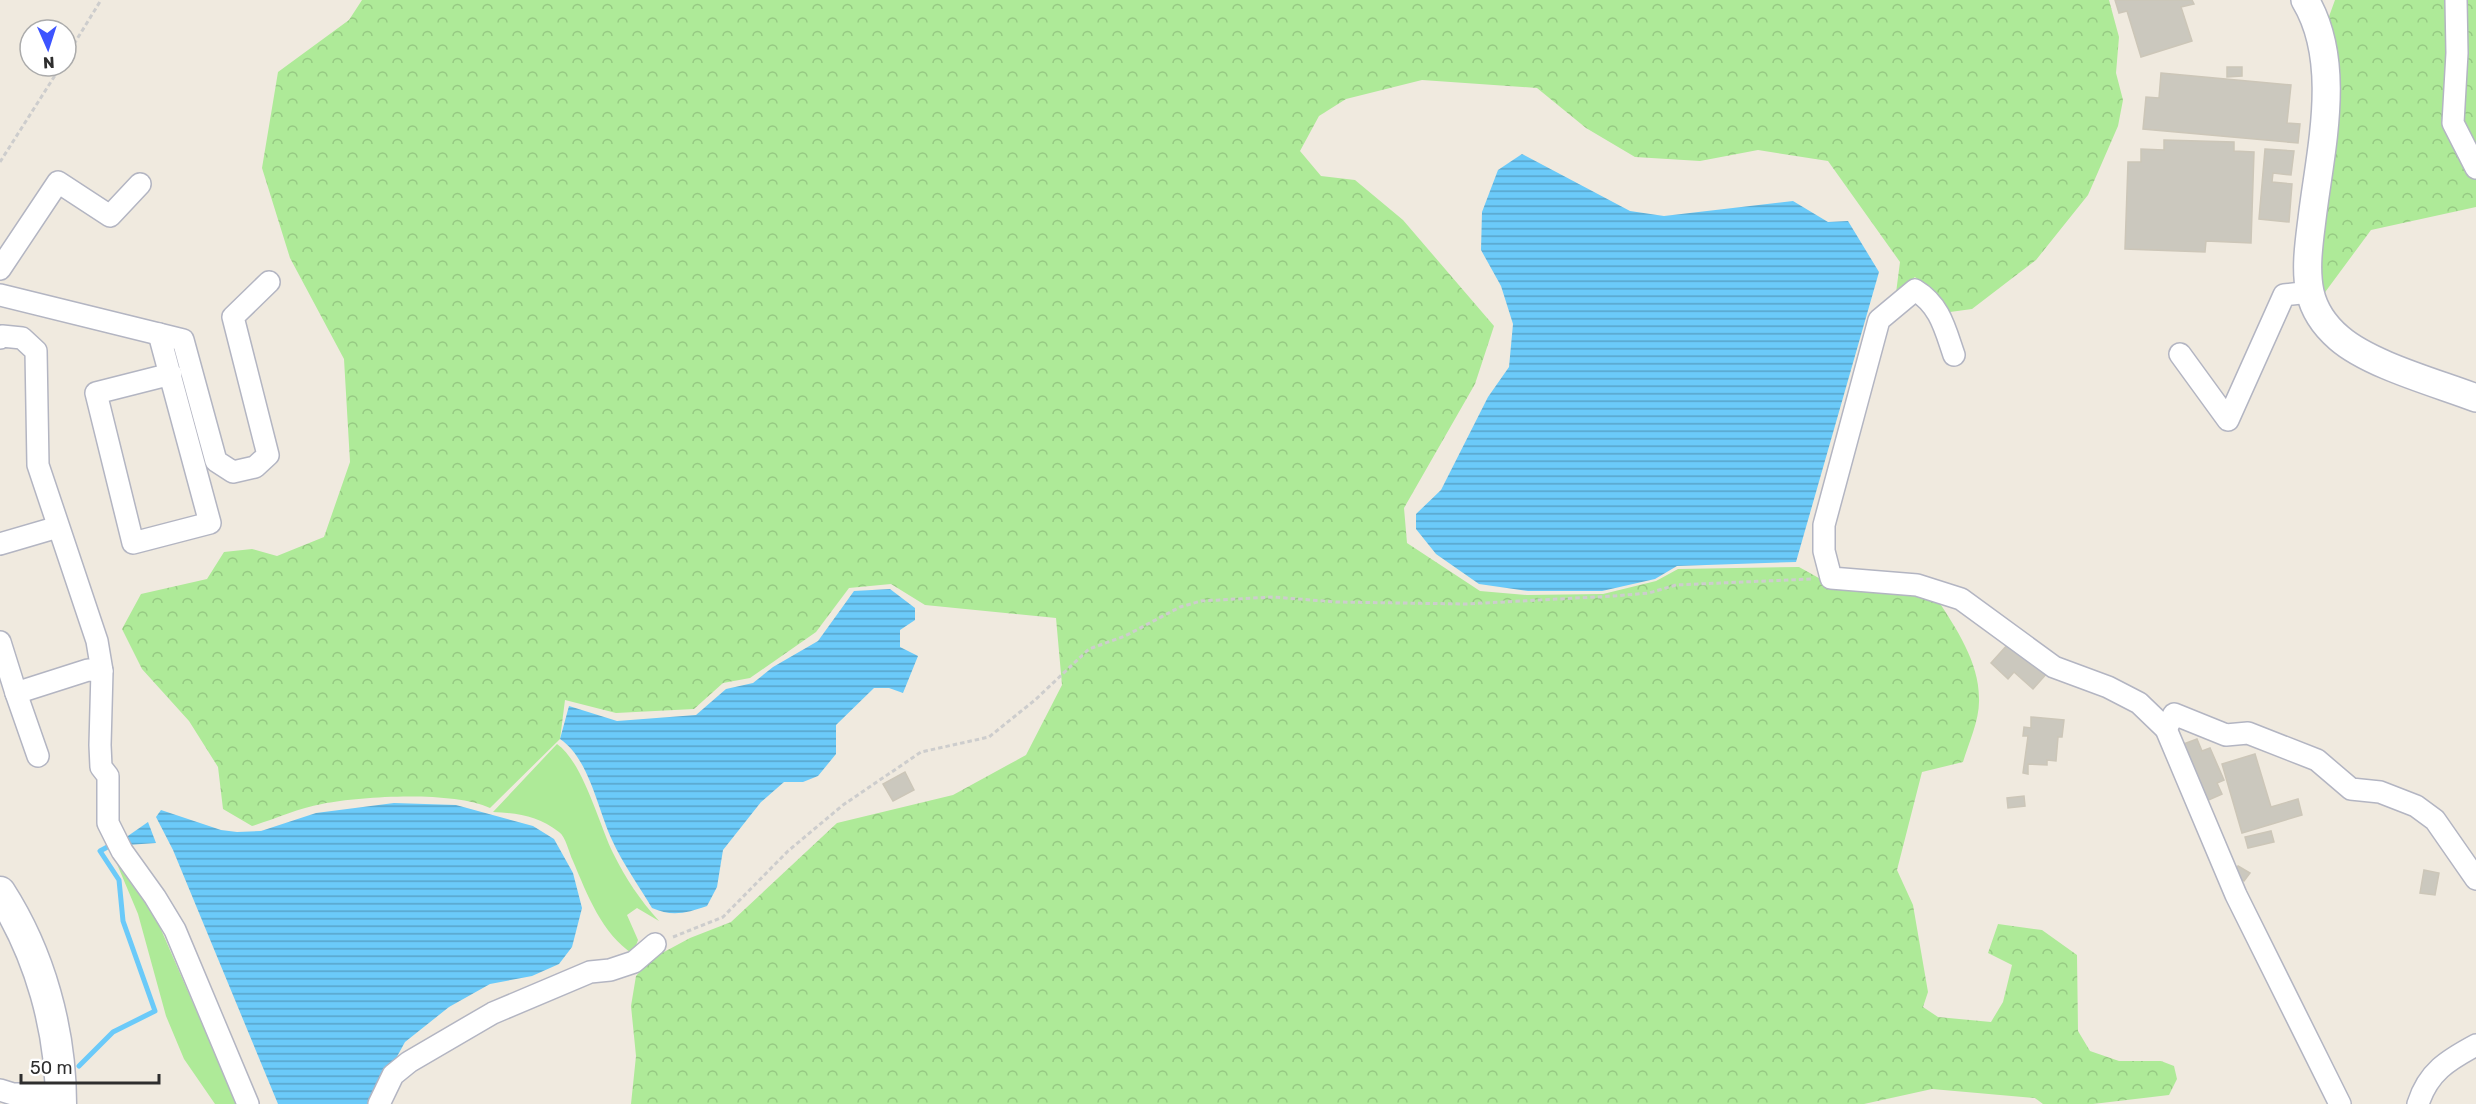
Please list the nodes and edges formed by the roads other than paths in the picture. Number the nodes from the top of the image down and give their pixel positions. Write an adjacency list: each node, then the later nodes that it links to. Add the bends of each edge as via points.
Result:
1 (2305, 0): 7 (street, via 2321,43 2325,77 2308,254)
2 (2456, 0): 3 (street, via 2453,123)
3 (2476, 168)
4 (140, 184): 5 (street, via 110,216 58,182)
5 (0, 269)
6 (269, 282): 9 (street, via 234,317 268,455 255,467 233,472 216,461 183,340)
7 (2310, 292): 11 (street, via 2284,295 2228,420); 14 (street, via 2320,318 2339,338 2367,356)
8 (0, 295): 9 (street)
9 (159, 334): 13 (street)
10 (1, 336): 15 (street, via 22,338 36,351 38,465)
11 (2180, 354)
12 (1954, 356): 20 (street, via 1940,315 1930,299 1915,290 1879,320 1824,525 1824,551 1831,578 1917,585 1961,599 2054,667 2108,687 2139,704)
13 (171, 374): 13 (street, via 210,523 133,543 96,393)
14 (2476, 398)
15 (58, 527): 16 (street); 18 (street, via 97,641)
16 (0, 544)
17 (0, 642): 19 (street)
18 (102, 671): 19 (street, via 88,670); 28 (street, via 101,767 108,776 108,823 175,930)
19 (16, 693): 21 (street)
20 (2166, 729): 22 (street, via 2174,714 2226,735 2248,733 2317,760 2351,789 2380,792 2416,806 2435,820); 30 (street, via 2236,895)
21 (38, 756)
22 (2476, 879)
23 (0, 892): 27 (main road, via 15,914 38,970 59,1053)
24 (655, 944): 29 (street, via 634,962 590,972 494,1013 401,1068 393,1075)
25 (2476, 1045): 31 (street, via 2444,1061 2422,1091)
26 (0, 1090): 27 (street)
27 (61, 1099)
28 (248, 1104)
29 (379, 1104)
30 (2340, 1104)
31 (2418, 1104)

